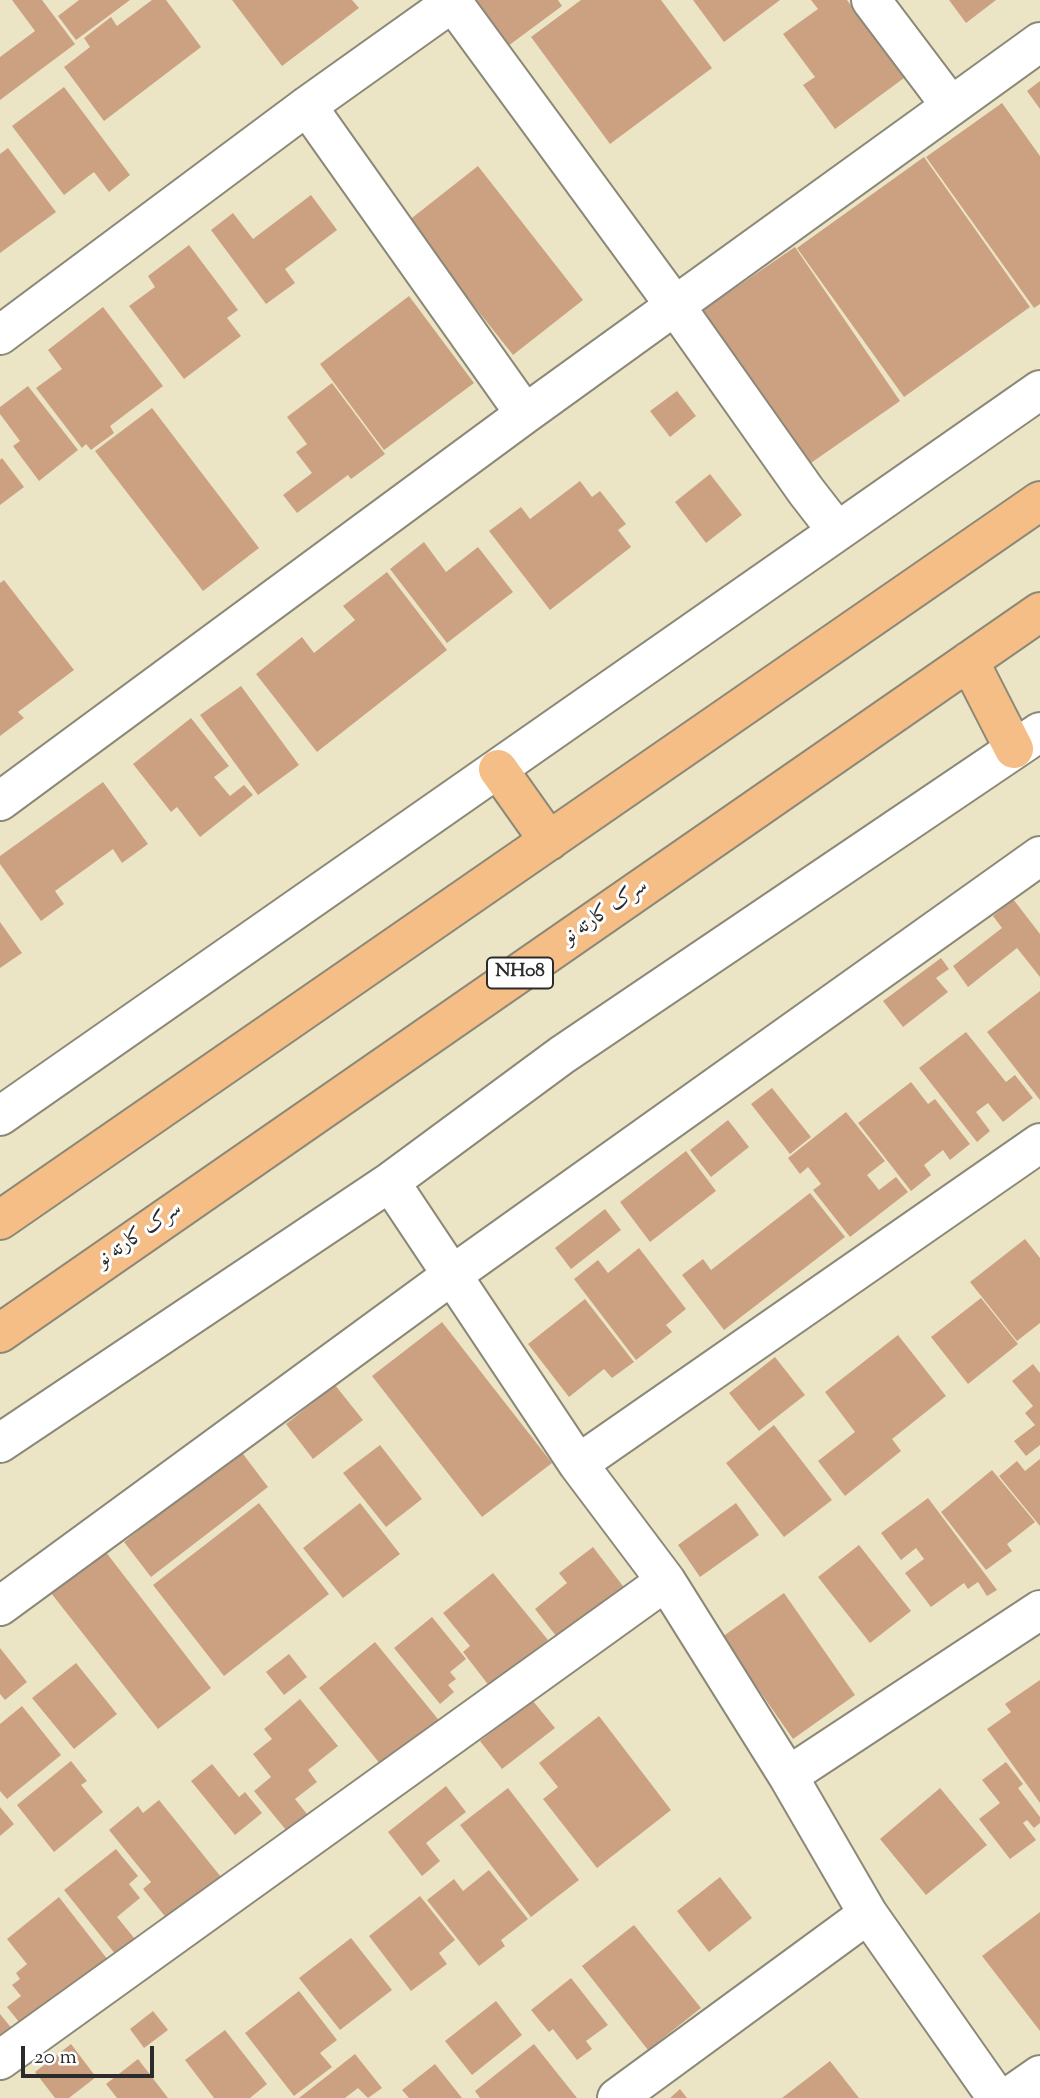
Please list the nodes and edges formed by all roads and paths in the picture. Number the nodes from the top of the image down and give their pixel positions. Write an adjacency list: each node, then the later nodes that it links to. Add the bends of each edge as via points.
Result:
1 (872, 0): 5 (street)
2 (452, 1): 4 (street); 6 (street)
3 (1040, 42): 5 (street)
4 (307, 106): 7 (street); 9 (street)
5 (951, 106): 6 (street)
6 (676, 307): 9 (street); 11 (street)
7 (0, 335)
8 (1040, 390): 11 (street)
9 (525, 414): 16 (street)
10 (1040, 501): 17 (highway)
11 (837, 531): 15 (street)
12 (1040, 612): 13 (highway, سرک کارته نو / NH08)
13 (969, 661): 14 (highway); 24 (highway, سرک کارته نو / NH08)
14 (1027, 740): 21 (street, via 562,1055)
15 (498, 769): 17 (highway); 19 (street)
16 (0, 801)
17 (549, 841): 22 (highway)
18 (1040, 856): 23 (street)
19 (0, 1116)
20 (1040, 1143): 26 (street)
21 (390, 1182): 23 (street); 25 (street)
22 (0, 1220)
23 (452, 1275): 26 (street); 28 (street)
24 (0, 1333)
25 (0, 1443)
26 (578, 1464): 27 (street)
27 (666, 1581): 30 (street); 32 (street)
28 (0, 1606)
29 (1040, 1610): 30 (street)
30 (788, 1776): 31 (street)
31 (868, 1914): 34 (street); 35 (street)
32 (0, 2060)
33 (1040, 2076): 36 (street)
34 (617, 2098)
35 (997, 2098)
36 (1006, 2098)

